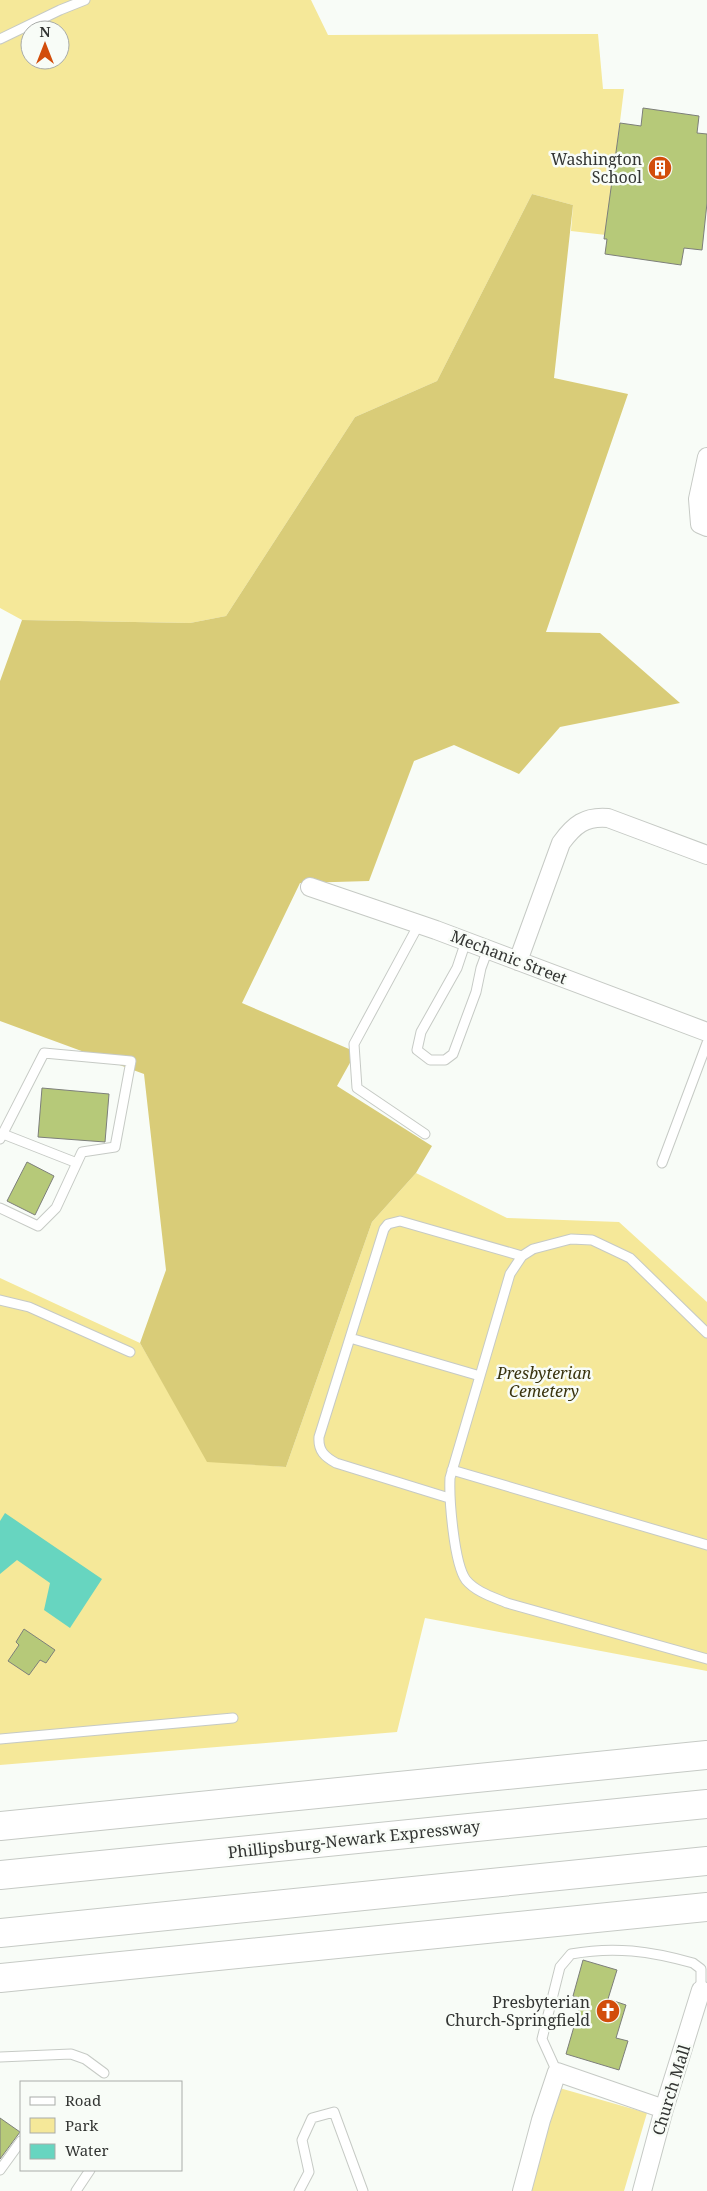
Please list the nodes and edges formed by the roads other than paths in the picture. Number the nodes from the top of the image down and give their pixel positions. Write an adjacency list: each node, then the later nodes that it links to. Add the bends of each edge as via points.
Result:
1 (85, 0): 2 (lane)
2 (0, 39)
3 (707, 457): 4 (street, via 698,499 700,524)
4 (707, 527)
5 (707, 855): 10 (street, via 608,818 584,820 571,829 561,843)
6 (310, 887): 7 (street, Mechanic Street)
7 (419, 924): 8 (street, Mechanic Street); 13 (lane, via 354,1044 357,1088)
8 (466, 941): 9 (street, Mechanic Street); 9 (lane, via 457,968 421,1032 418,1050 430,1060 445,1060 453,1054)
9 (488, 949): 10 (street, Mechanic Street)
10 (518, 961): 11 (street, Mechanic Street)
11 (707, 1032)
12 (707, 1043): 15 (lane)
13 (425, 1134)
14 (1, 1136): 16 (lane); 16 (lane, via 44,1053 131,1061 115,1147 82,1152)
15 (662, 1162)
16 (77, 1163): 17 (lane, via 56,1208 38,1226)
17 (0, 1208)
18 (522, 1256): 20 (lane, via 533,1249 571,1239 592,1240 630,1258); 21 (lane, via 400,1221 388,1224); 23 (lane, via 510,1274)
19 (0, 1300): 22 (lane, via 29,1307)
20 (707, 1333)
21 (350, 1338): 23 (lane); 25 (lane, via 319,1437 322,1453 336,1463)
22 (130, 1352)
23 (480, 1376): 24 (lane)
24 (452, 1470): 25 (lane); 26 (lane)
25 (449, 1498): 27 (lane, via 457,1554 465,1579 477,1590 507,1603)
26 (707, 1545)
27 (707, 1659)
28 (233, 1718): 29 (lane)
29 (0, 1738)
30 (707, 1755): 32 (highway)
31 (707, 1804): 34 (highway, Phillipsburg-Newark Expressway)
32 (0, 1826)
33 (707, 1861): 36 (highway)
34 (0, 1875)
35 (707, 1907): 37 (highway)
36 (0, 1933)
37 (0, 1978)
38 (701, 1990): 40 (lane, via 701,1969 693,1963 620,1948 571,1954 560,1967 542,2039); 42 (street, Church Mall)
39 (0, 2057): 41 (lane, via 71,2054 85,2059)
40 (557, 2072): 42 (street); 49 (street)
41 (104, 2073)
42 (664, 2109): 50 (street, Church Mall)
43 (20, 2142): 44 (lane)
44 (0, 2170)
45 (89, 2171): 46 (lane)
46 (76, 2191)
47 (299, 2191): 48 (lane, via 309,2172 302,2140 312,2118 334,2112)
48 (363, 2191)
49 (522, 2191)
50 (642, 2191)

